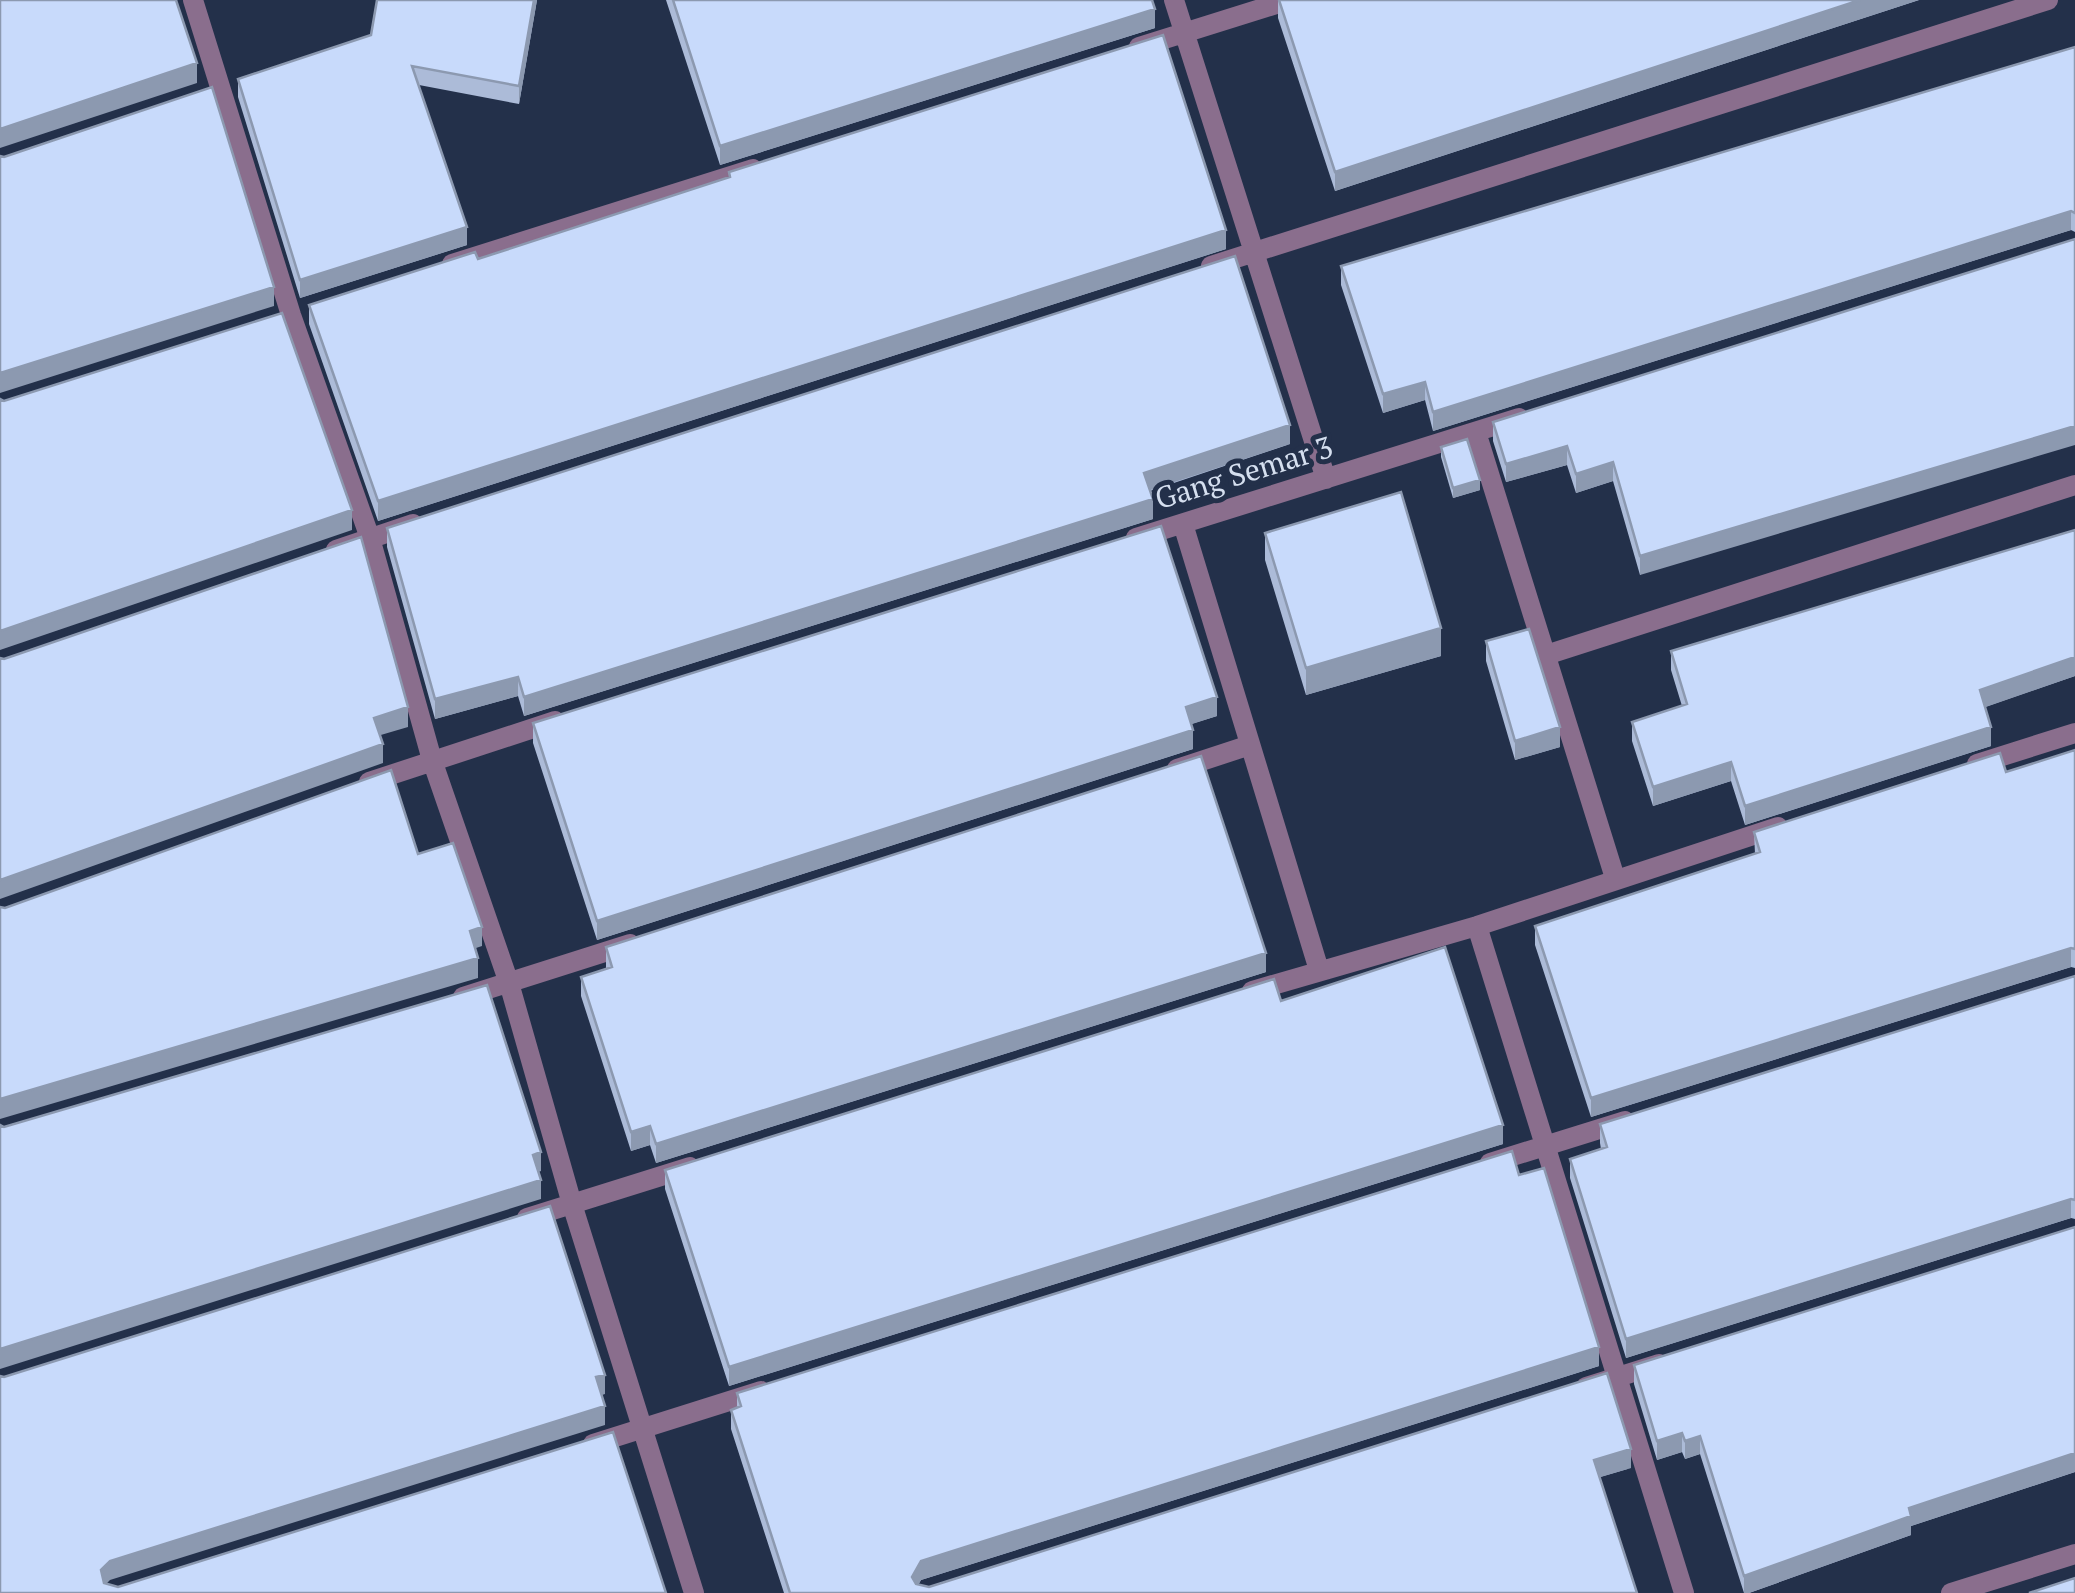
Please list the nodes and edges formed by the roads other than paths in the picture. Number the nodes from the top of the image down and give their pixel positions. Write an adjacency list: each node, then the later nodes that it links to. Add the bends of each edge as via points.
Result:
1 (193, 0): 17 (street, via 212,92)
2 (1174, 0): 5 (street)
3 (1289, 0): 5 (street)
4 (2048, 0): 8 (street)
5 (1184, 33): 6 (street); 8 (street)
6 (1128, 51)
7 (766, 165): 10 (street)
8 (1254, 252): 9 (street); 13 (street)
9 (1198, 270)
10 (424, 273)
11 (1532, 414): 12 (street, Gang Semar 3)
12 (1476, 432): 13 (street, Gang Semar 3); 20 (street)
13 (1326, 479): 16 (street, Gang Semar 3)
14 (2075, 485): 20 (street)
15 (426, 520): 17 (street)
16 (1182, 524): 18 (street, Gang Semar 3); 23 (street)
17 (370, 538): 19 (street); 24 (street)
18 (1108, 548)
19 (314, 557)
20 (1546, 655): 29 (street)
21 (582, 713): 24 (street)
22 (2075, 732): 25 (street)
23 (1250, 745): 26 (street); 32 (street)
24 (432, 760): 27 (street); 33 (street)
25 (1964, 768)
26 (1155, 776)
27 (357, 787)
28 (1799, 820): 29 (street)
29 (1615, 878): 30 (street)
30 (1477, 926): 32 (street); 37 (street)
31 (642, 941): 33 (street)
32 (1319, 970): 34 (street)
33 (509, 984): 35 (street); 40 (street)
34 (1226, 999)
35 (433, 1006)
36 (1640, 1116): 37 (street)
37 (1546, 1146): 39 (street); 43 (street)
38 (703, 1163): 40 (street)
39 (1471, 1169)
40 (572, 1204): 41 (street); 46 (street)
41 (515, 1222)
42 (1688, 1355): 43 (street)
43 (1615, 1378): 45 (street); 50 (street)
44 (774, 1387): 46 (street)
45 (1559, 1396)
46 (642, 1428): 47 (street); 49 (street)
47 (567, 1452)
48 (2075, 1554): 51 (street)
49 (694, 1593)
50 (1684, 1593)
51 (1951, 1593)

